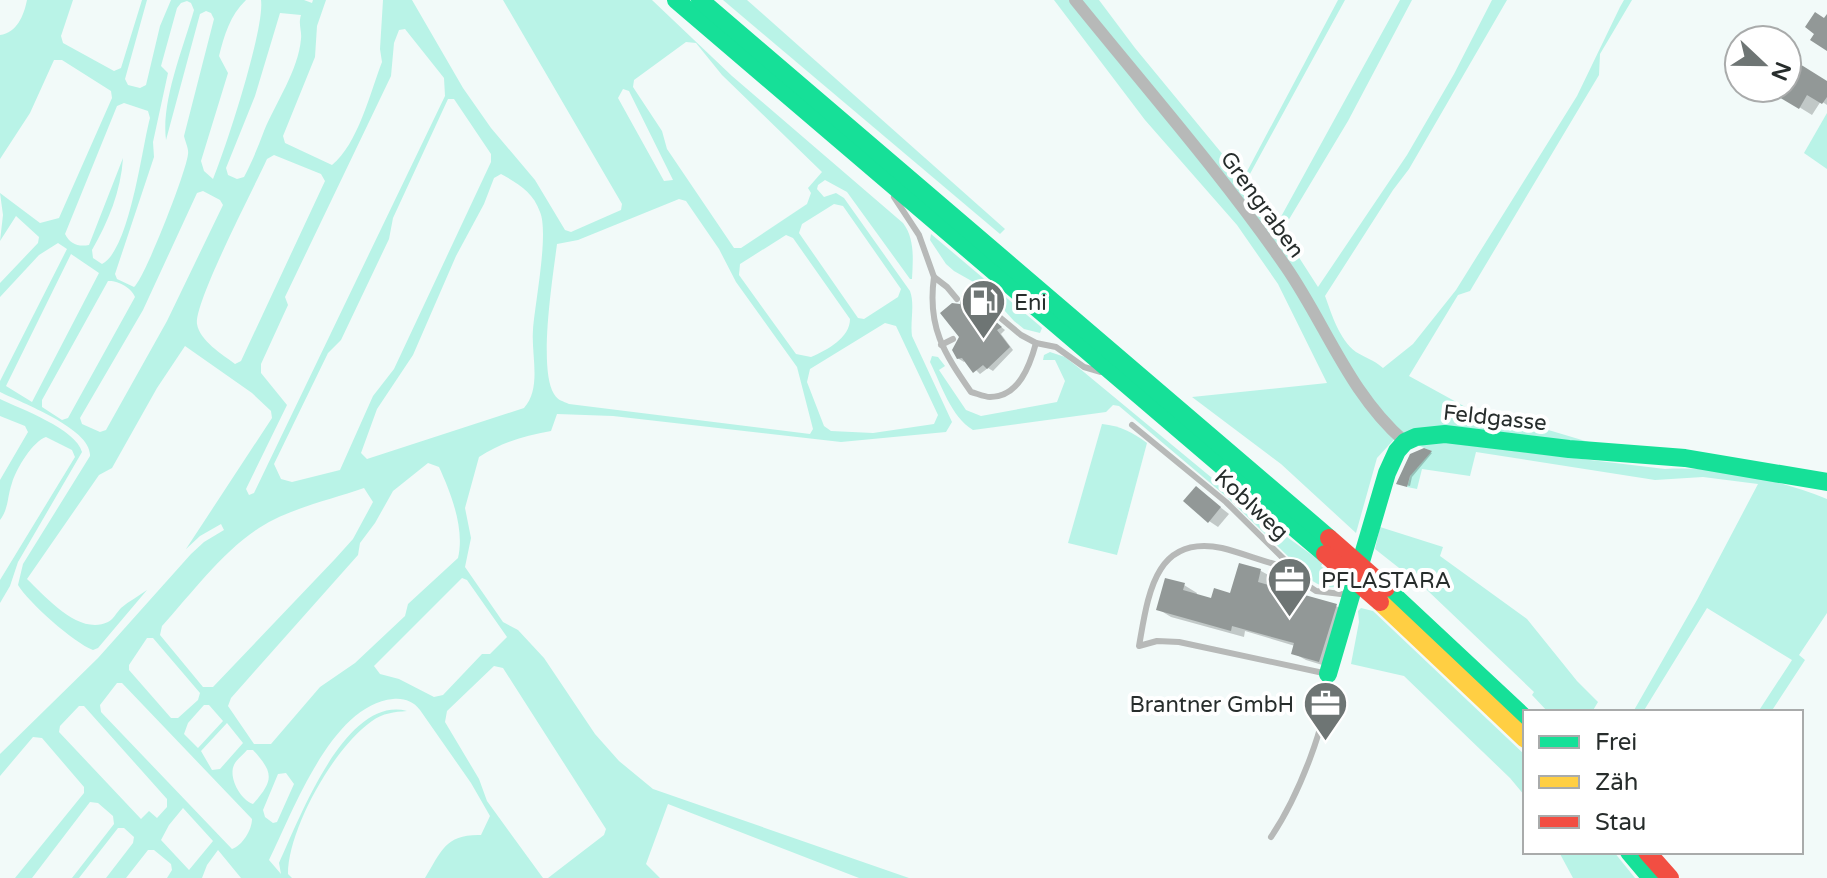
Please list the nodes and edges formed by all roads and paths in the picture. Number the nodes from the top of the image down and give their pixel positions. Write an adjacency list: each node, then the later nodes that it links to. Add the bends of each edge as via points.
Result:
1 (676, 0): 4 (main road)
2 (700, 0): 15 (main road)
3 (1075, 0): 13 (street, Grengraben, via 1238,199 1379,419)
4 (878, 175): 5 (lane, via 914,225); 11 (main road)
5 (934, 277): 6 (lane); 10 (lane, via 931,300)
6 (957, 299)
7 (991, 310): 9 (lane)
8 (953, 339): 10 (lane)
9 (1036, 343): 10 (lane, via 1022,380 990,397 971,392); 11 (lane, via 1056,347 1084,367)
10 (941, 345)
11 (1114, 377): 15 (main road)
12 (1132, 425): 16 (lane, Koblweg, via 1226,502)
13 (1404, 441): 14 (main road, Feldgasse, via 1464,436 1714,462); 17 (main road, via 1383,482)
14 (1827, 482)
15 (1327, 546): 18 (main road, bridge)
16 (1294, 569): 17 (lane, Koblweg, via 1316,591); 19 (lane, via 1224,549 1184,549 1165,560 1154,581 1139,646 1179,642)
17 (1352, 595): 19 (main road)
18 (1383, 595): 20 (main road); 21 (main road)
19 (1328, 674): 22 (lane, via 1327,701 1311,753)
20 (1523, 716)
21 (1523, 737)
22 (1271, 837)
23 (1631, 854): 25 (main road)
24 (1649, 854): 26 (main road)
25 (1651, 878)
26 (1670, 878)

